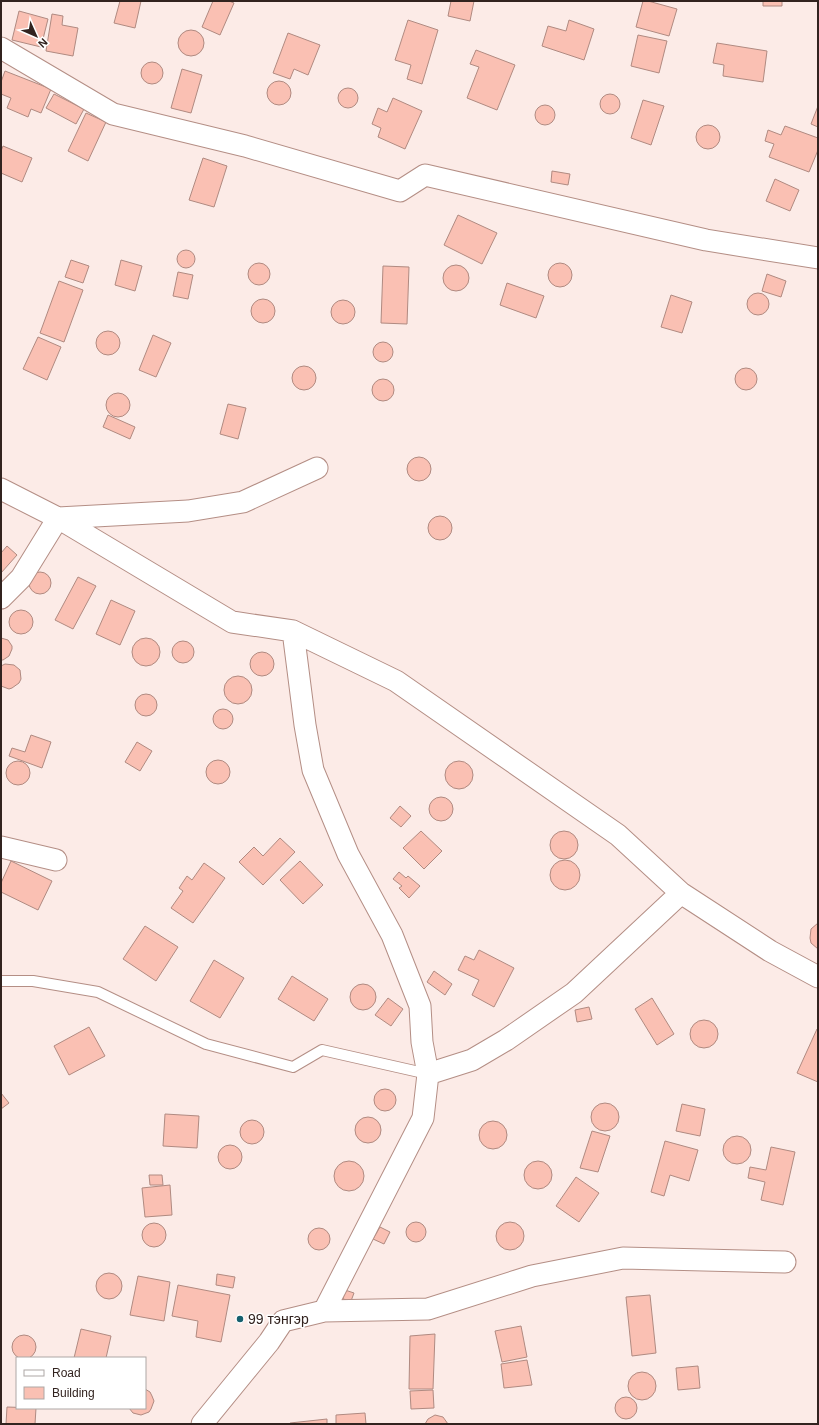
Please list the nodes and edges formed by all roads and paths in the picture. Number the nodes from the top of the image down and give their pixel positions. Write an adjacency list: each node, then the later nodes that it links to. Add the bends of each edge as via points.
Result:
1 (1, 48): 2 (street, via 113,114 245,146 400,191 425,175 706,240)
2 (818, 258)
3 (317, 468): 5 (street, via 243,502 188,511)
4 (1, 490): 5 (street)
5 (58, 518): 6 (street, via 21,578); 7 (street, via 232,622)
6 (1, 598)
7 (293, 631): 10 (street, via 396,681 618,835); 13 (street, via 313,770 348,854 392,935 420,1006 422,1042)
8 (1, 847): 9 (street)
9 (56, 860)
10 (681, 893): 11 (street); 13 (street, via 574,993 472,1060)
11 (818, 978)
12 (1, 981): 13 (lane, via 33,981 98,992 206,1044 293,1066 322,1050)
13 (428, 1074): 15 (street, via 423,1118)
14 (785, 1262): 15 (street, via 623,1258 532,1276 428,1309)
15 (324, 1311): 16 (street, via 283,1321)
16 (202, 1424)

